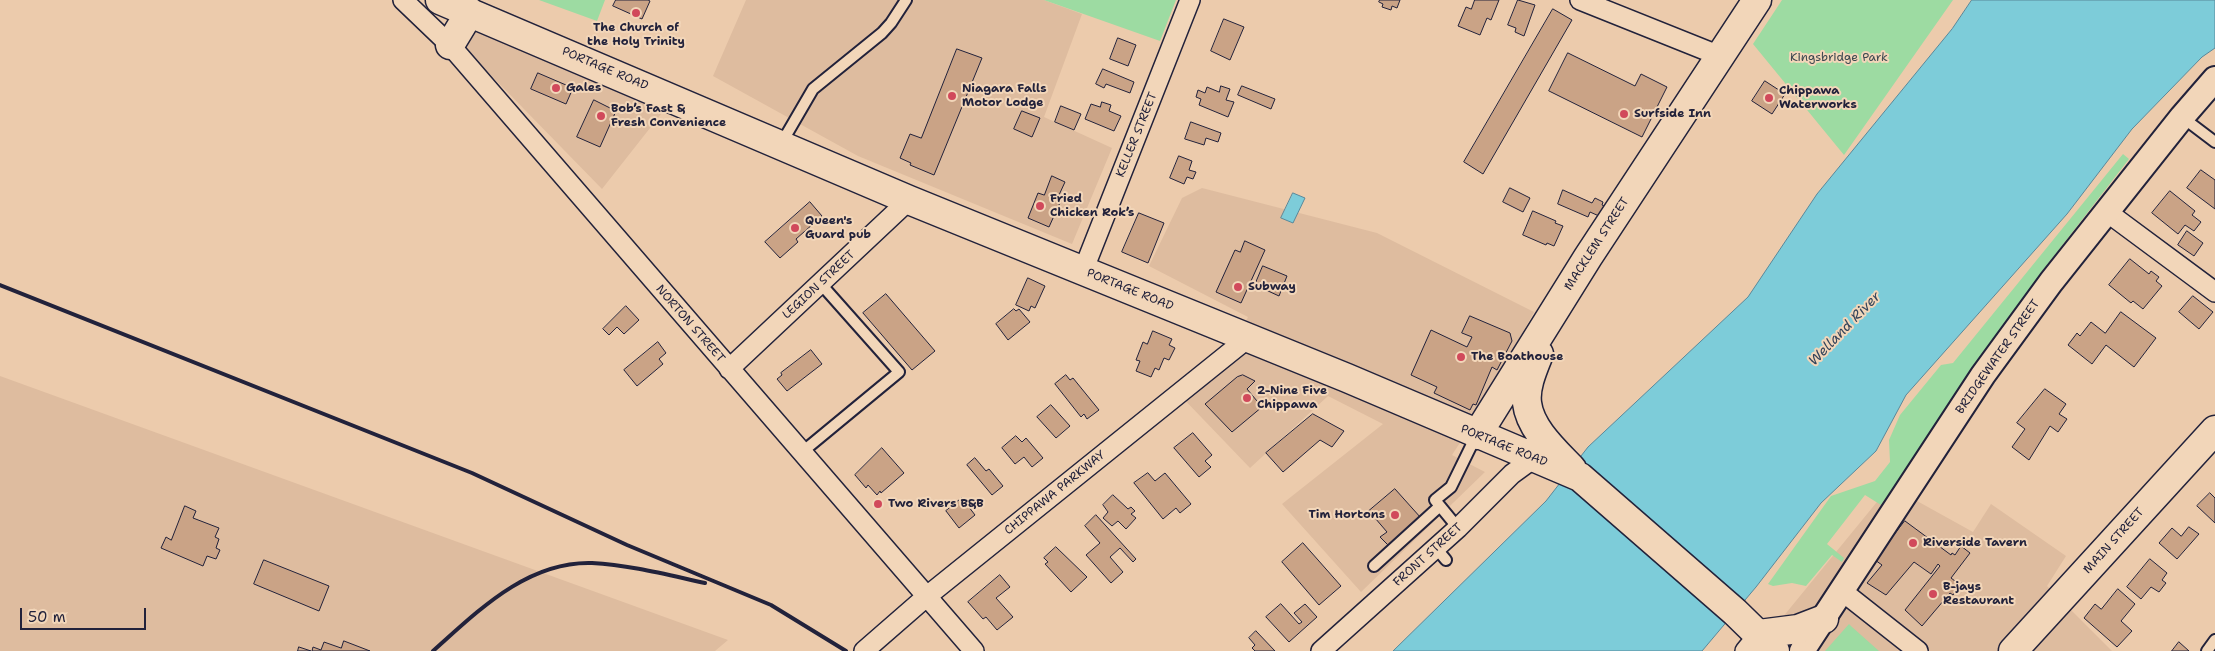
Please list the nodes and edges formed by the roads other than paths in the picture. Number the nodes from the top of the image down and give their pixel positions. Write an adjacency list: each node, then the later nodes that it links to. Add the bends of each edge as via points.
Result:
1 (403, 0): 8 (street, NORTON STREET)
2 (906, 0): 13 (lane, via 882,33 813,90)
3 (1190, 0): 16 (street, KELLER STREET)
4 (1580, 0): 6 (street)
5 (1757, 0): 9 (main road, MACKLEM STREET)
6 (1604, 4): 9 (street)
7 (460, 6): 8 (main road); 13 (main road, PORTAGE ROAD)
8 (450, 45): 21 (street, NORTON STREET)
9 (1720, 56): 19 (main road, MACKLEM STREET)
10 (2215, 79): 11 (street, BRIDGEWATER STREET)
11 (2182, 117): 12 (lane); 15 (street, BRIDGEWATER STREET)
12 (2215, 142)
13 (781, 144): 14 (main road, PORTAGE ROAD)
14 (909, 200): 16 (main road, PORTAGE ROAD); 17 (street, LEGION STREET)
15 (2107, 212): 18 (street); 29 (street, BRIDGEWATER STREET, via 1983,375)
16 (1083, 271): 20 (main road, PORTAGE ROAD)
17 (820, 284): 21 (street, LEGION STREET); 25 (lane, via 899,372)
18 (2215, 292)
19 (1564, 295): 23 (main road, MACKLEM STREET); 24 (main road, via 1529,383 1526,402)
20 (1248, 338): 23 (main road, PORTAGE ROAD); 30 (street, CHIPPAWA PARKWAY)
21 (729, 369): 25 (street, NORTON STREET)
22 (2215, 430): 39 (main road, MAIN STREET)
23 (1476, 435): 24 (main road, PORTAGE ROAD); 26 (lane, via 1452,487 1435,500)
24 (1540, 450): 27 (street, FRONT STREET); 33 (main road, PORTAGE ROAD, via 1580,478)
25 (801, 452): 30 (street, NORTON STREET)
26 (1440, 506): 27 (lane); 28 (lane)
27 (1458, 528): 36 (street, FRONT STREET, via 1441,554)
28 (1374, 566)
29 (1842, 591): 31 (street, BRIDGEWATER STREET); 38 (street)
30 (926, 597): 34 (street, CHIPPAWA PARKWAY); 35 (street, NORTON STREET)
31 (1824, 619): 33 (main road); 37 (street, BRIDGEWATER STREET)
32 (2215, 640): 40 (lane)
33 (1758, 641)
34 (864, 651)
35 (974, 651)
36 (1321, 651)
37 (1802, 651)
38 (1918, 651)
39 (2013, 651)
40 (2207, 651)

